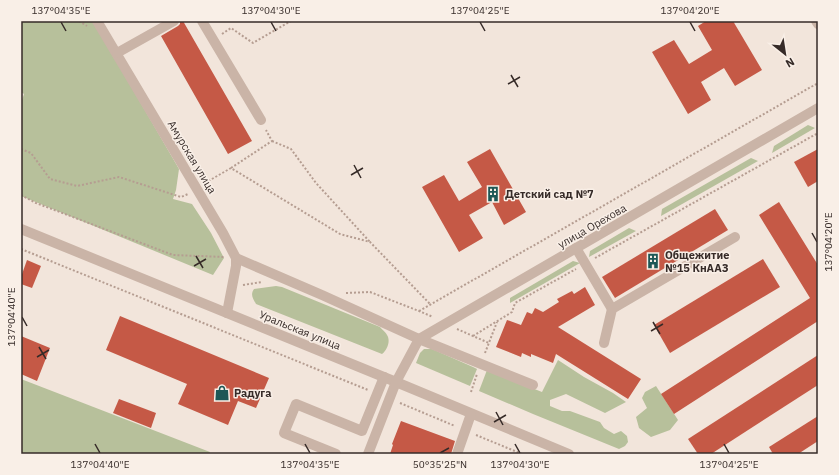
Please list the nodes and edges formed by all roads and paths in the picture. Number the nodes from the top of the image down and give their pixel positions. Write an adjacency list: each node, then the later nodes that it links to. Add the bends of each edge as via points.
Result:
1 (98, 21): 8 (street, Амурская улица)
2 (174, 21): 8 (street)
3 (202, 21): 7 (street)
4 (291, 21): 7 (path, via 253,43 231,28)
5 (816, 21): 6 (street)
6 (818, 24)
7 (213, 39): 11 (street)
8 (117, 53): 16 (street, Амурская улица)
9 (818, 83): 28 (path)
10 (818, 108): 22 (street, улица Орехова)
11 (260, 120): 13 (path)
12 (818, 133): 24 (path)
13 (272, 141): 15 (path); 20 (path, via 291,149 316,183)
14 (21, 149): 16 (path, via 32,153 50,179 77,186 119,177 181,198)
15 (231, 168): 16 (path); 20 (path, via 340,234)
16 (197, 188): 23 (street, Амурская улица)
17 (21, 195): 23 (path, via 173,255)
18 (21, 229): 30 (street, Уральская улица)
19 (735, 237): 29 (street)
20 (370, 242): 28 (path)
21 (21, 248): 37 (path)
22 (576, 248): 24 (street); 31 (street, улица Орехова)
23 (236, 258): 26 (street); 31 (street, via 322,294)
24 (585, 264): 29 (street); 32 (path, via 516,303 512,312 473,336)
25 (262, 282): 26 (path)
26 (232, 287): 30 (street)
27 (342, 294): 28 (path, via 370,292 419,311)
28 (431, 305)
29 (612, 309): 33 (street)
30 (227, 313): 34 (street, Уральская улица)
31 (419, 340): 35 (street); 36 (street)
32 (489, 343)
33 (604, 343)
34 (384, 377): 35 (street, Уральская улица); 37 (street)
35 (396, 382): 38 (street); 39 (street, Уральская улица)
36 (533, 385)
37 (377, 393): 41 (street, via 362,431 296,404 284,432)
38 (390, 398): 40 (path); 42 (street)
39 (471, 414): 40 (street); 45 (street, Уральская улица)
40 (465, 430): 43 (street); 44 (path)
41 (336, 454)
42 (368, 454)
43 (457, 454)
44 (522, 454)
45 (569, 454)

